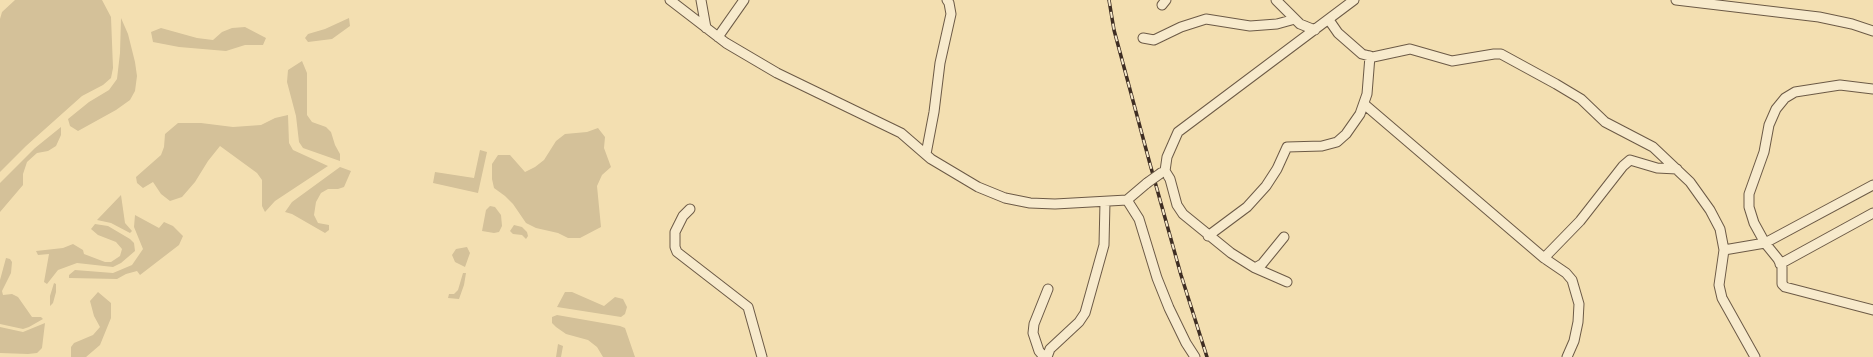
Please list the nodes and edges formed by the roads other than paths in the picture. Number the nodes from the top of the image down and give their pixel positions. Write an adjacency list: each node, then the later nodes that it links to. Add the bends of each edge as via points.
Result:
1 (670, 0): 10 (street)
2 (701, 0): 10 (street)
3 (744, 0): 13 (street)
4 (947, 0): 18 (street, via 951,14 940,63)
5 (1276, 0): 8 (street)
6 (1354, 0): 9 (street)
7 (1676, 0): 12 (street, via 1819,18)
8 (1295, 19): 11 (street); 14 (street, via 1277,24 1250,26 1206,19 1154,40)
9 (1329, 20): 11 (street); 15 (street, via 1338,33 1362,54)
10 (706, 28): 13 (street)
11 (1315, 30): 20 (street, via 1178,132 1166,157)
12 (1873, 31)
13 (718, 37): 18 (street, via 777,73 901,133)
14 (1142, 38)
15 (1370, 56): 17 (street); 19 (street, via 1382,56 1402,49 1452,60 1501,54 1581,99 1605,122 1653,147)
16 (1873, 89): 28 (street, via 1840,85 1795,92 1785,98 1776,110 1749,194 1751,213)
17 (1364, 104): 26 (street, via 1354,125 1337,142 1322,146 1287,147 1266,186 1247,207); 30 (street)
18 (926, 154): 23 (street, via 951,172 1005,198 1055,204)
19 (1678, 169): 29 (street, via 1710,210 1720,228); 30 (street, via 1657,168 1630,160 1580,221)
20 (1163, 172): 22 (street, bridge); 26 (street, via 1170,179 1177,205 1183,214)
21 (1873, 185): 28 (street)
22 (1126, 200): 23 (street); 39 (street, via 1140,218 1157,278)
23 (1106, 202): 38 (street, via 1104,245 1085,313 1080,322 1050,350)
24 (690, 208): 36 (street, via 675,232 677,252 748,307)
25 (1873, 213): 31 (street)
26 (1208, 236): 32 (street)
27 (1284, 236): 32 (street, via 1262,264)
28 (1765, 243): 29 (street); 31 (street)
29 (1724, 250): 41 (street, via 1719,285 1722,298)
30 (1544, 258): 40 (street, via 1572,280 1579,304 1574,341)
31 (1780, 264): 35 (street, via 1782,284 1785,287)
32 (1255, 268): 33 (street)
33 (1287, 282)
34 (1048, 289): 37 (street, via 1033,333 1039,351)
35 (1873, 310)
36 (762, 357)
37 (1044, 357)
38 (1048, 357)
39 (1194, 357)
40 (1567, 357)
41 (1754, 357)

